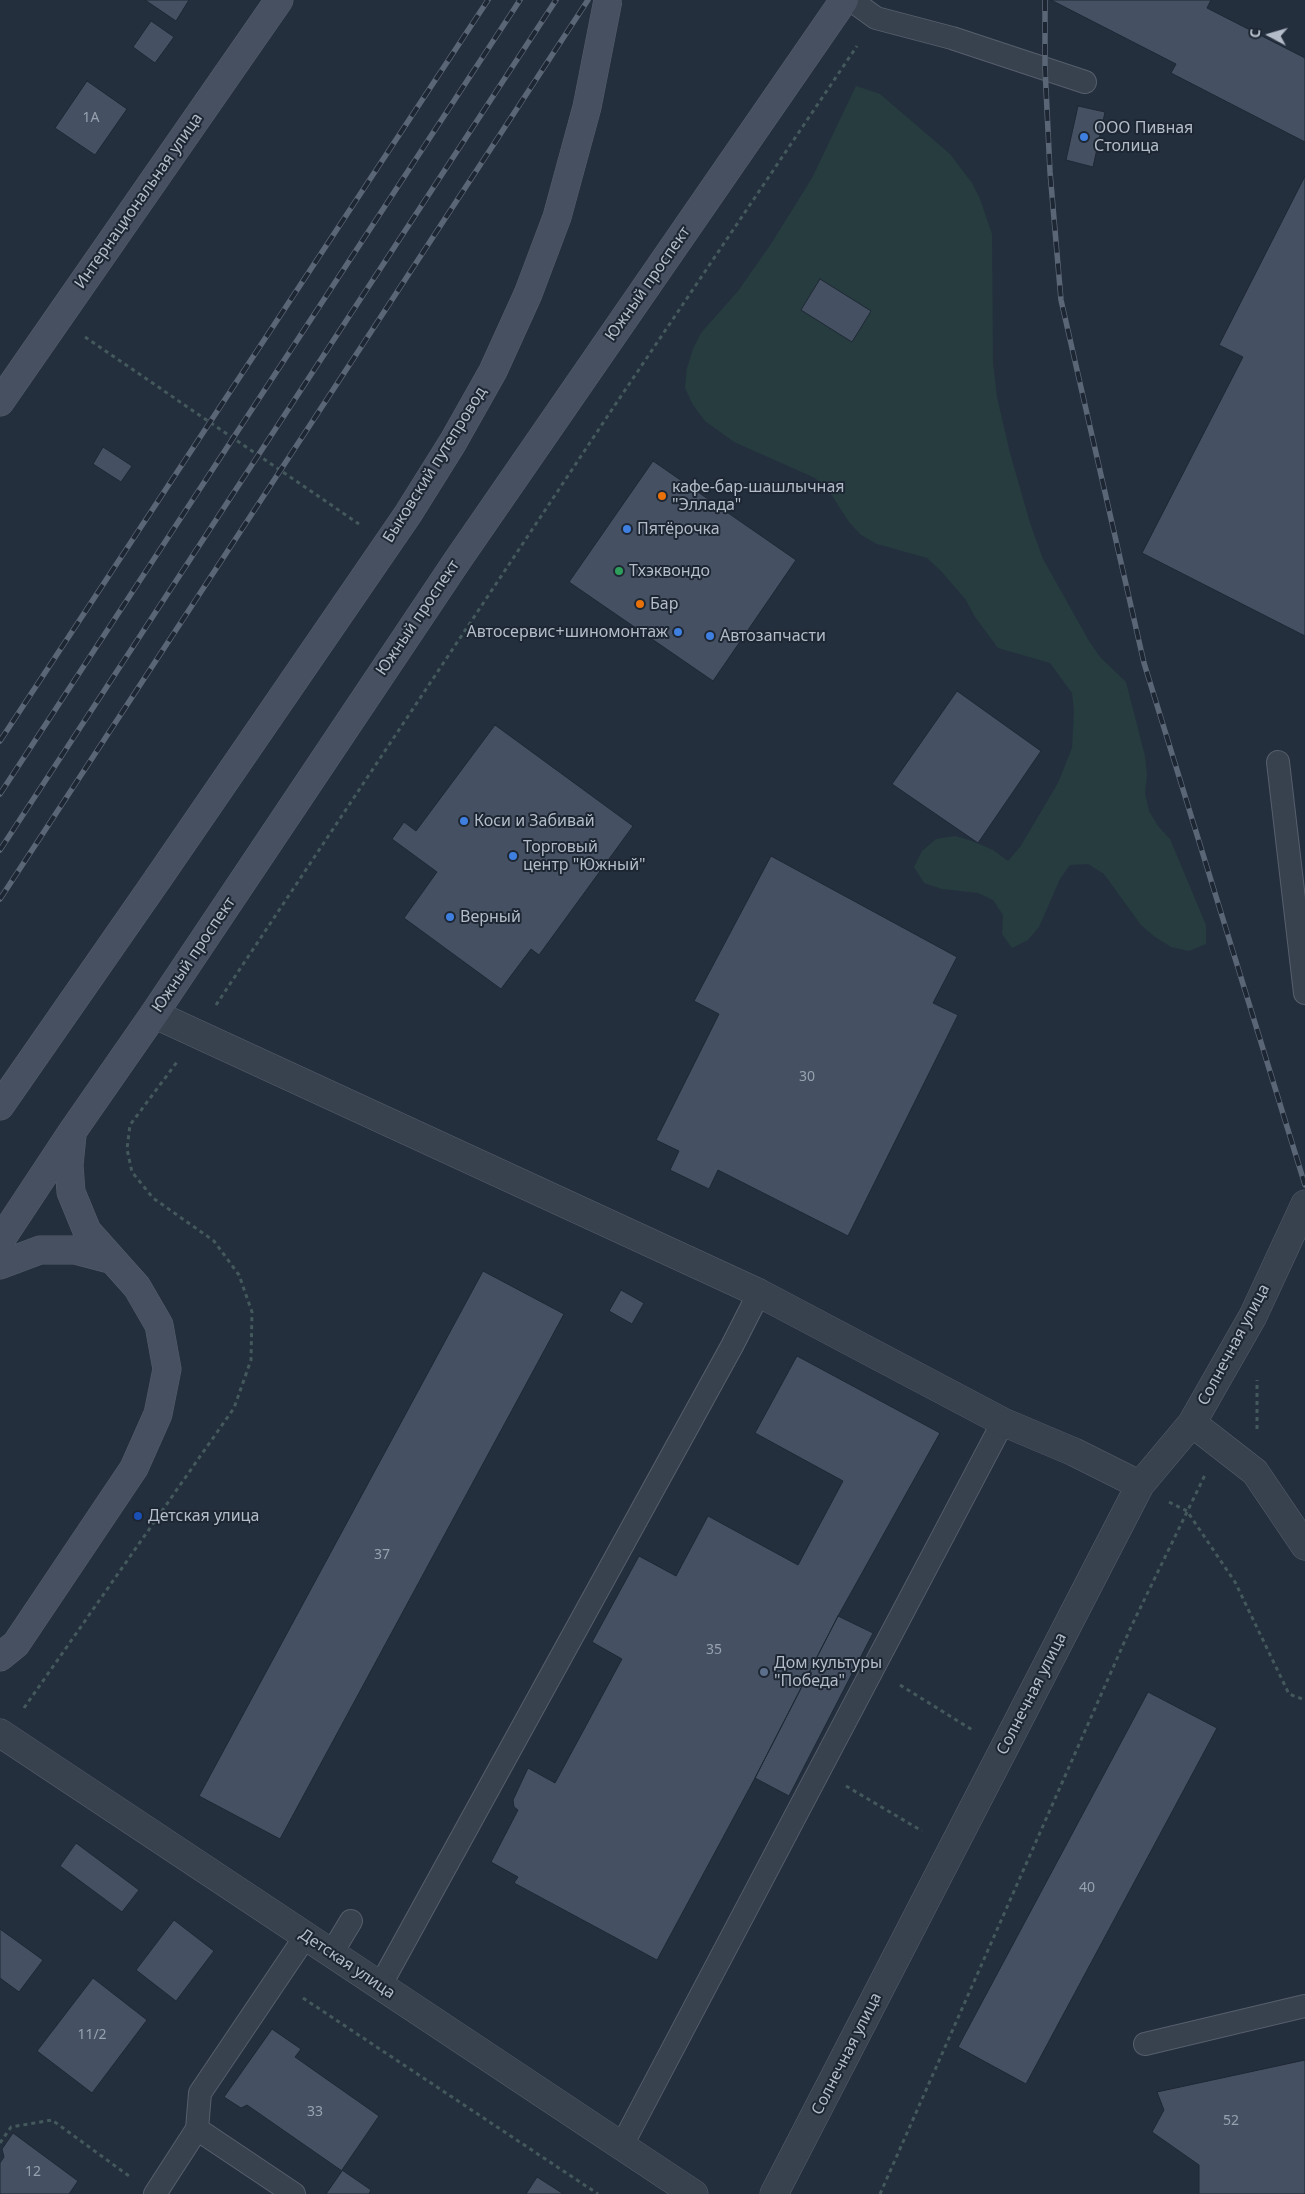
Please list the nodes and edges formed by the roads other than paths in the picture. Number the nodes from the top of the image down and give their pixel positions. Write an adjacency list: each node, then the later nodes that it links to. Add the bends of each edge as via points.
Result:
1 (279, 0): 6 (main road, Интернациональная улица)
2 (608, 0): 10 (main road, Быковский путепровод, bridge, via 587,107 557,217 528,294 493,371 408,514)
3 (844, 0): 9 (main road, Южный проспект, via 457,561)
4 (851, 0): 5 (lane, via 876,18 952,38)
5 (1085, 82)
6 (0, 402)
7 (1278, 762): 8 (lane)
8 (1305, 993)
9 (154, 1014): 11 (main road, Южный проспект); 16 (street)
10 (0, 1106)
11 (72, 1132): 13 (main road, Южный проспект); 14 (main road, via 71,1192 87,1231)
12 (1305, 1204): 18 (street, Солнечная улица, via 1253,1316)
13 (0, 1241)
14 (113, 1260): 15 (main road, via 75,1250 40,1250); 21 (main road, via 137,1287 159,1325 167,1369 158,1414 134,1468 16,1644)
15 (0, 1265)
16 (759, 1293): 17 (street); 26 (lane)
17 (1003, 1422): 19 (street); 30 (lane)
18 (1192, 1423): 19 (street, Солнечная улица); 20 (street, via 1255,1472)
19 (1140, 1485): 34 (street, Солнечная улица)
20 (1305, 1546)
21 (0, 1657)
22 (2, 1734): 24 (street, Детская улица)
23 (351, 1921): 25 (lane)
24 (306, 1936): 25 (street, Детская улица); 29 (lane, via 200,2093)
25 (331, 1954): 26 (street, Детская улица)
26 (380, 1986): 30 (street, Детская улица)
27 (1305, 2006): 28 (lane)
28 (1144, 2044)
29 (197, 2130): 32 (lane); 33 (lane)
30 (622, 2145): 31 (street, Детская улица)
31 (689, 2193)
32 (155, 2194)
33 (294, 2194)
34 (774, 2194)

